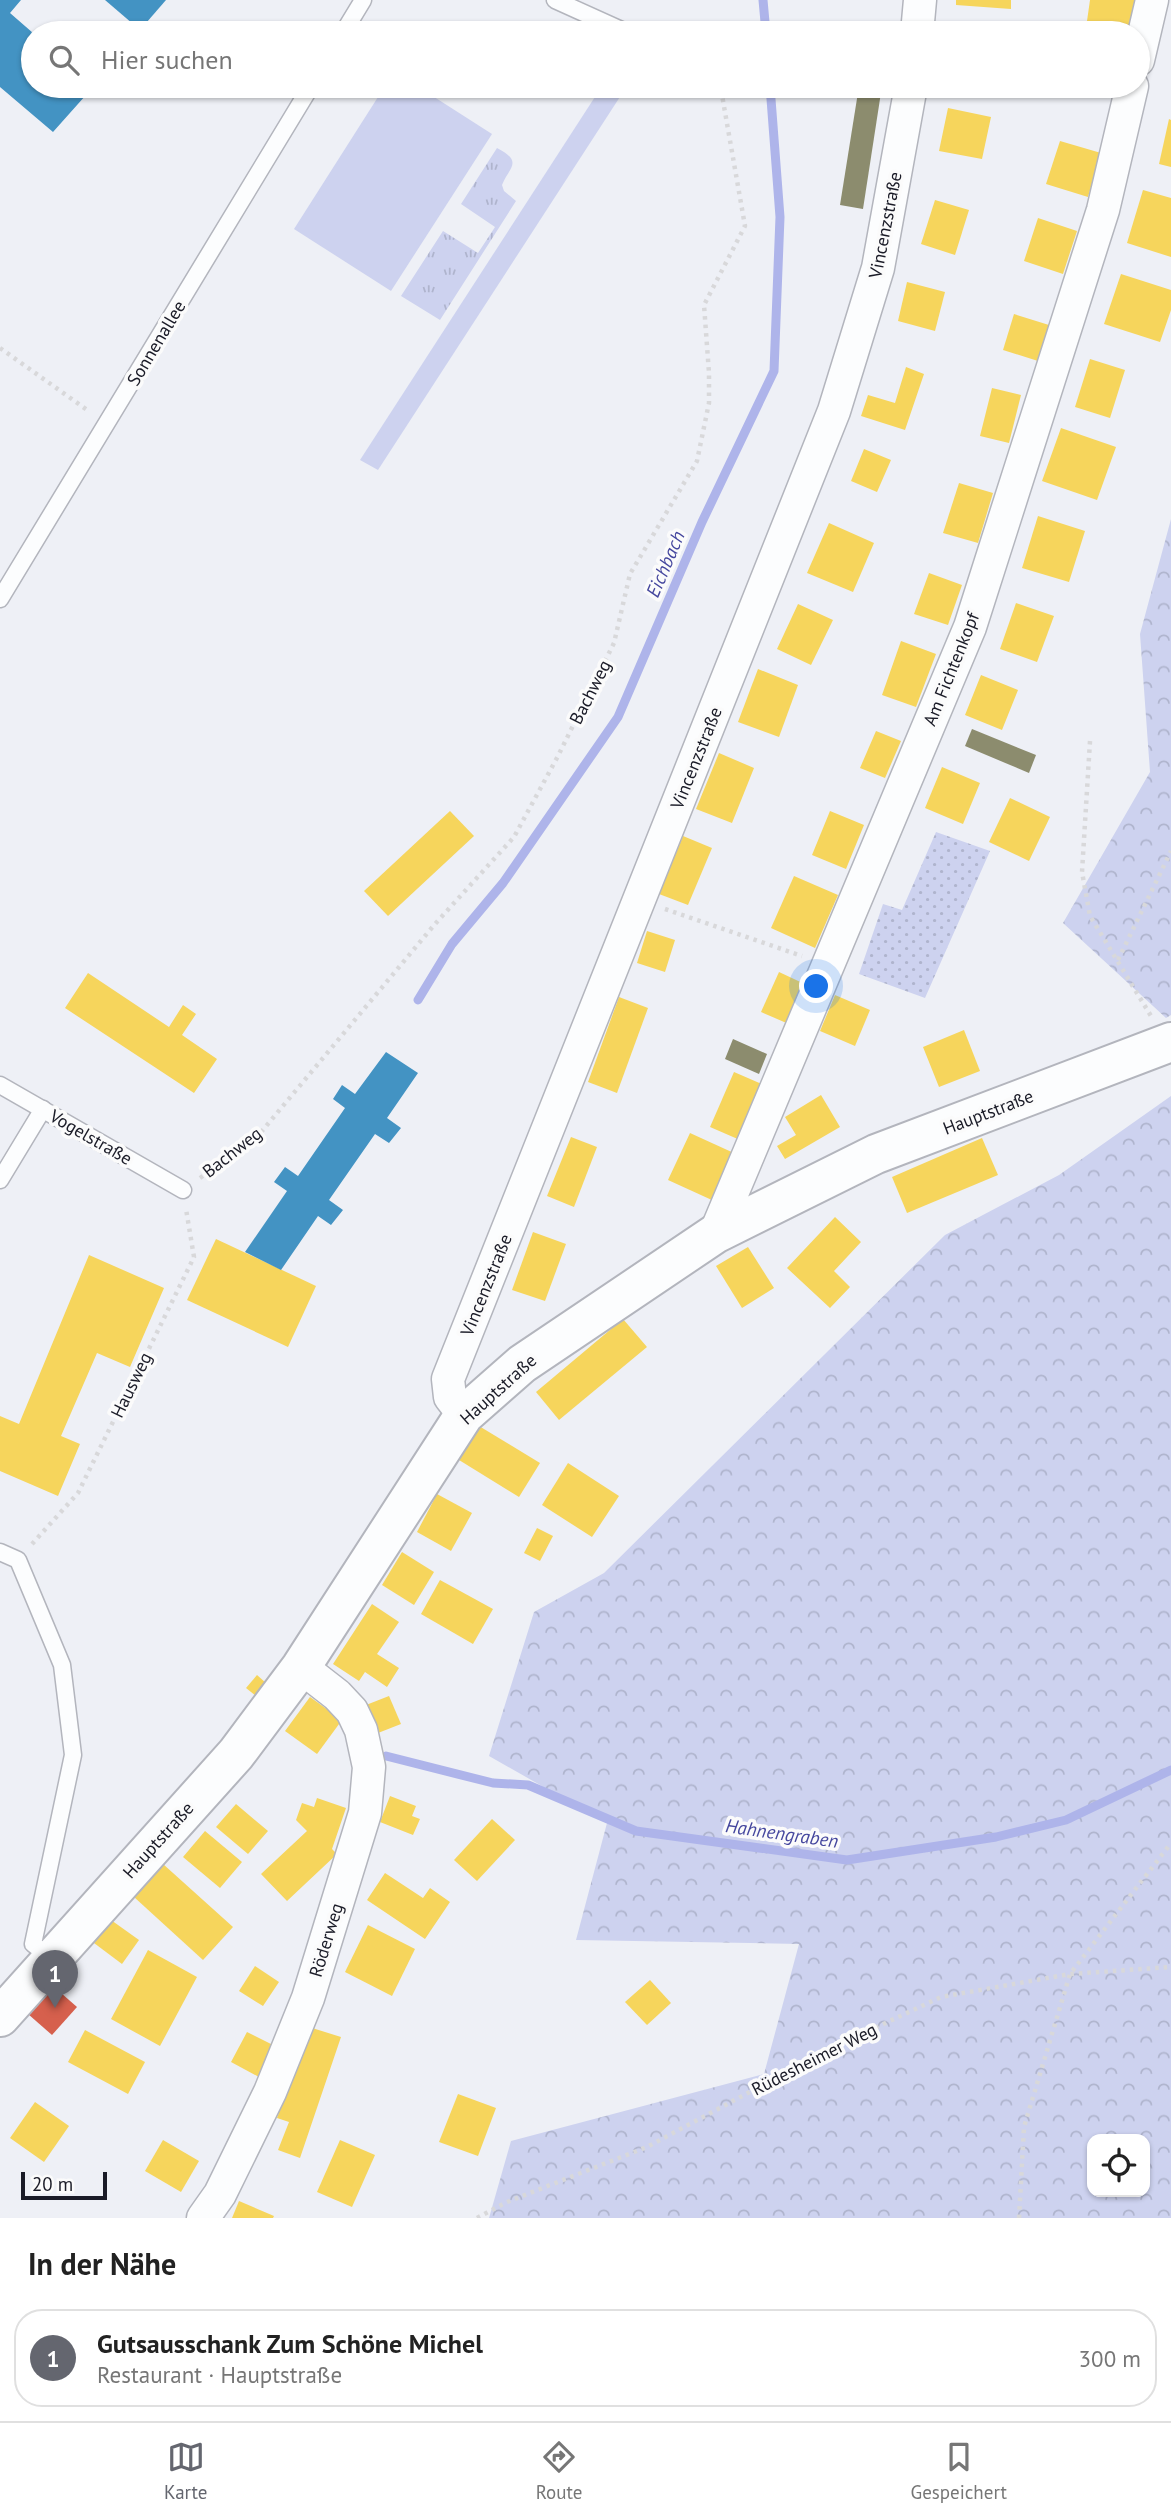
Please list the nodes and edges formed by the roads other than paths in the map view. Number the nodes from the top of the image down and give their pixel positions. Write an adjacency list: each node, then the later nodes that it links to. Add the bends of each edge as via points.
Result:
1 (363, 0): 5 (lane)
2 (555, 0): 6 (lane)
3 (920, 0): 7 (street)
4 (1152, 0): 8 (street)
5 (350, 21)
6 (601, 21)
7 (917, 21)
8 (1147, 21)
9 (305, 98): 12 (lane, Sonnenallee)
10 (909, 98): 19 (street, Vincenzstraße, via 878,268 834,411 448,1379 450,1397)
11 (1129, 98): 18 (street, Am Fichtenkopf, via 1103,210 970,627)
12 (0, 599)
13 (1169, 1043): 18 (street, Hauptstraße, via 876,1154)
14 (0, 1085): 15 (lane, Vogelstraße)
15 (43, 1109): 16 (lane); 17 (lane, Vogelstraße)
16 (0, 1180)
17 (183, 1190)
18 (715, 1234): 19 (street, Hauptstraße, via 522,1364)
19 (464, 1415): 21 (street, Hauptstraße)
20 (0, 1552): 22 (lane, via 18,1560 62,1665 73,1755 33,1944)
21 (301, 1668): 22 (street, Hauptstraße, via 236,1754); 24 (street, Röderweg, via 352,1711 369,1767 365,1813 308,1998 270,2092)
22 (51, 1958): 23 (street, Hauptstraße)
23 (0, 2017)
24 (204, 2218)

